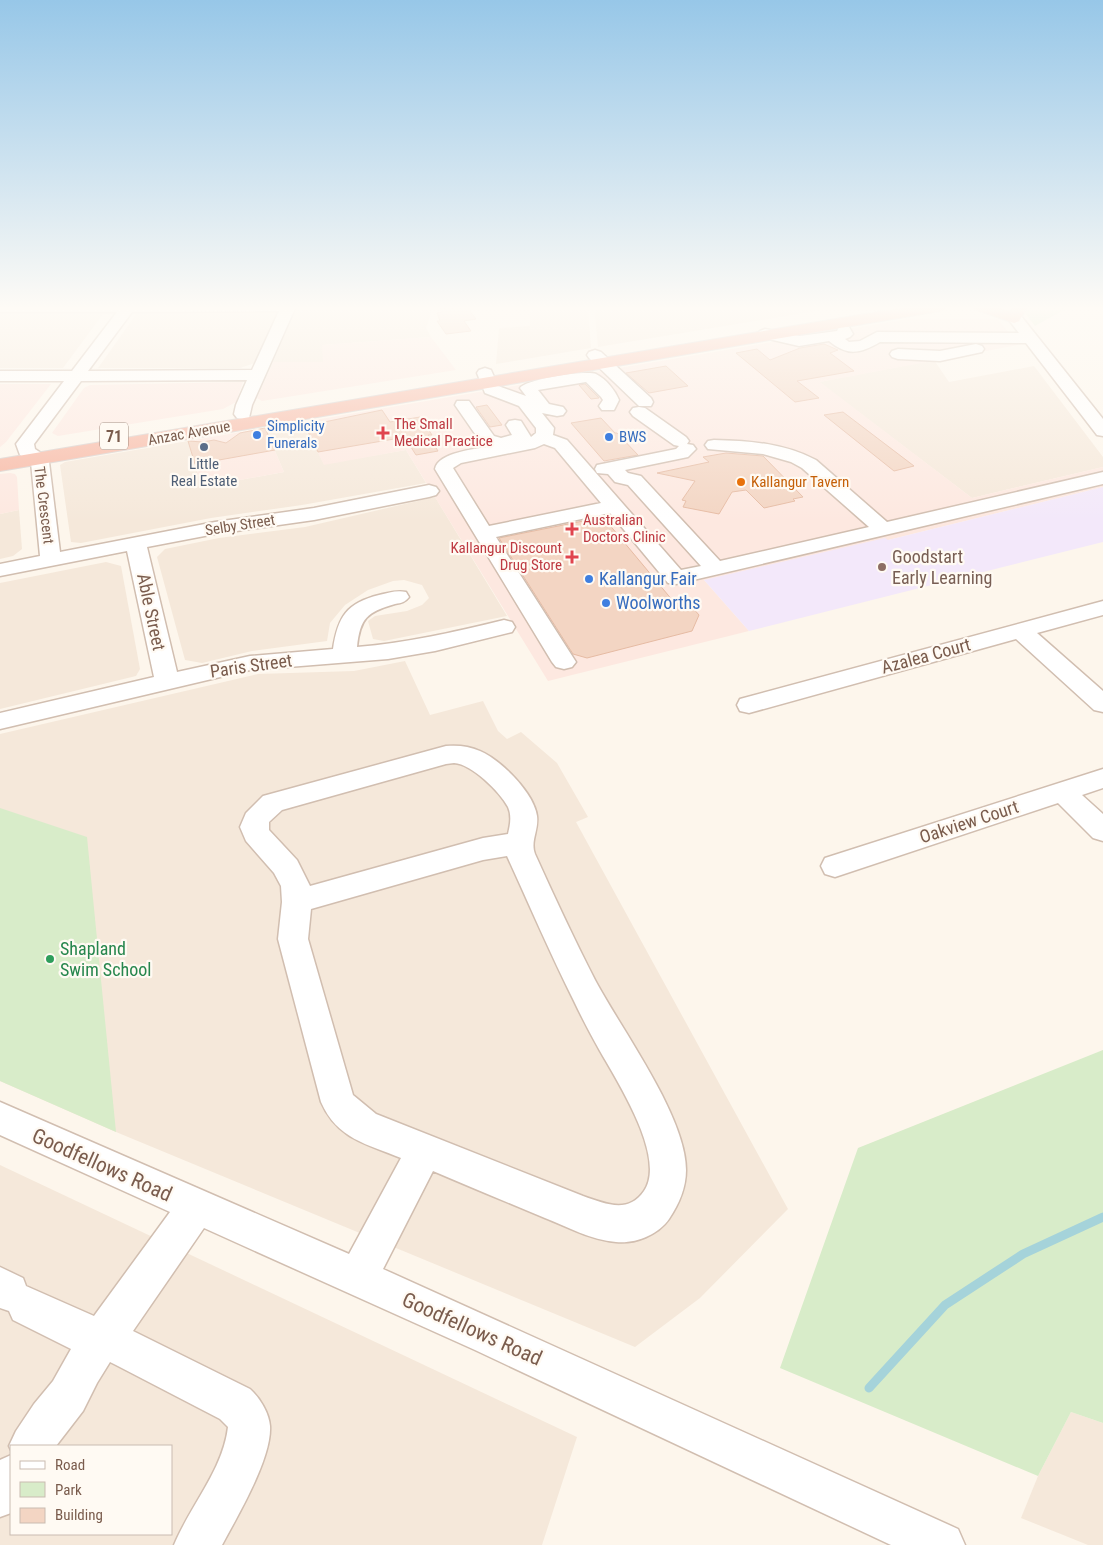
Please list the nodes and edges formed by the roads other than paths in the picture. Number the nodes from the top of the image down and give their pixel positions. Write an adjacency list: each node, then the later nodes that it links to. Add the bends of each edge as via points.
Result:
1 (73, 378): 17 (street, via 28,440 25,447)
2 (255, 378): 12 (street)
3 (495, 378): 8 (highway, Anzac Avenue / 71)
4 (581, 378): 11 (street, via 528,388 545,409)
5 (591, 378): 10 (street, via 610,396)
6 (612, 378): 16 (street, via 642,407)
7 (1061, 378): 14 (street)
8 (490, 379): 12 (highway, Anzac Avenue / 71); 15 (street, via 494,390 525,402 545,428); 17 (highway, Anzac Avenue / 71)
9 (463, 405): 13 (street, via 493,443 522,438)
10 (608, 406)
11 (557, 411)
12 (243, 414): 17 (highway, Anzac Avenue / 71)
13 (515, 425)
14 (1103, 431)
15 (543, 438): 21 (street, via 561,444); 26 (street, via 527,445 455,459 444,466)
16 (694, 440): 20 (street, via 682,453); 25 (street, via 781,451 796,456)
17 (32, 454): 18 (highway, Anzac Avenue / 71); 19 (highway, Anzac Avenue / 71); 28 (street, The Crescent)
18 (0, 455)
19 (0, 465)
20 (612, 468): 21 (street); 29 (street, via 622,478 634,480)
21 (586, 473): 24 (street)
22 (1103, 478): 25 (street)
23 (429, 491): 27 (street, Selby Street)
24 (614, 506): 26 (street); 29 (street, via 676,578)
25 (884, 530): 29 (street)
26 (485, 533): 36 (street)
27 (136, 544): 28 (street, Selby Street); 37 (street, Able Street)
28 (51, 560): 30 (street, The Crescent)
29 (715, 569)
30 (0, 570)
31 (398, 597): 35 (street, via 369,605 354,616 347,628)
32 (1103, 608): 34 (street, Azalea Court)
33 (504, 628): 35 (street, Paris Street, via 419,647)
34 (1020, 630): 38 (street); 39 (street, Azalea Court)
35 (344, 656): 37 (street, Paris Street, via 261,661)
36 (564, 662)
37 (166, 681): 40 (street, Paris Street)
38 (1103, 704)
39 (750, 705)
40 (0, 721)
41 (1103, 778): 42 (street, Oakview Court)
42 (1062, 791): 43 (street); 45 (street, Oakview Court)
43 (1103, 831)
44 (519, 843): 46 (street, via 483,849); 46 (street, via 525,819 509,789 474,758 461,754 446,755 273,803 260,813 254,825 257,838 287,868); 48 (street, via 549,918 602,1023 648,1102 660,1131 667,1165 663,1197 646,1217 617,1224 583,1214)
45 (834, 866)
46 (298, 901): 48 (street, via 293,939 338,1102 344,1111 364,1126)
47 (0, 1118): 49 (street, Goodfellows Road)
48 (424, 1152): 50 (street)
49 (196, 1207): 50 (street, Goodfellows Road); 52 (street)
50 (358, 1277): 57 (street, Goodfellows Road)
51 (12, 1295): 52 (street, via 80,1333)
52 (102, 1339): 53 (street, via 68,1396); 56 (street, via 235,1404 246,1416 249,1434 244,1454)
53 (32, 1445)
54 (10, 1479): 55 (street)
55 (0, 1495)
56 (197, 1545)
57 (942, 1545)

